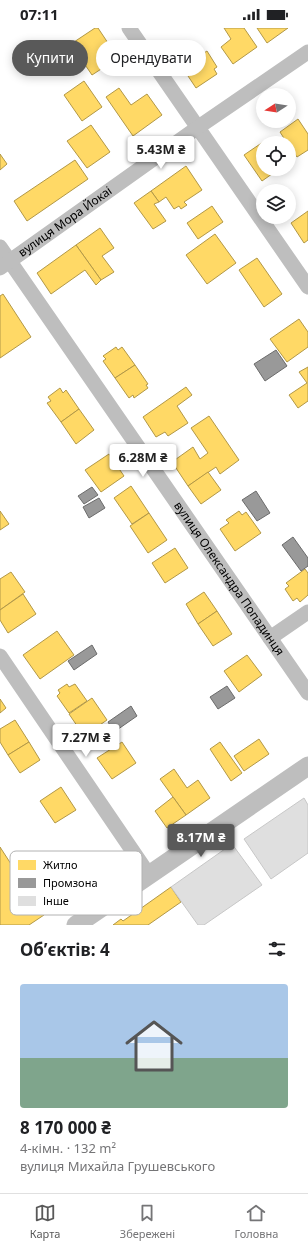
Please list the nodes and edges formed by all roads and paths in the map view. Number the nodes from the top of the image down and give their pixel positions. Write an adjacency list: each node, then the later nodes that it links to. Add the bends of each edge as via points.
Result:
1 (129, 28): 3 (street)
2 (308, 52): 3 (street, вулиця Мора Йокаі)
3 (198, 128): 5 (street, вулиця Мора Йокаі); 6 (street)
4 (0, 247): 5 (street, вулиця Олександра Попадинця)
5 (5, 264): 8 (street, вулиця Олександра Попадинця)
6 (308, 287)
7 (308, 612): 8 (street)
8 (270, 638): 10 (street, вулиця Олександра Попадинця)
9 (0, 656): 12 (street)
10 (308, 693)
11 (308, 766): 14 (street)
12 (133, 851)
13 (142, 865): 14 (street)
14 (149, 875): 15 (street)
15 (142, 880)
16 (91, 915): 17 (street)
17 (76, 925)

